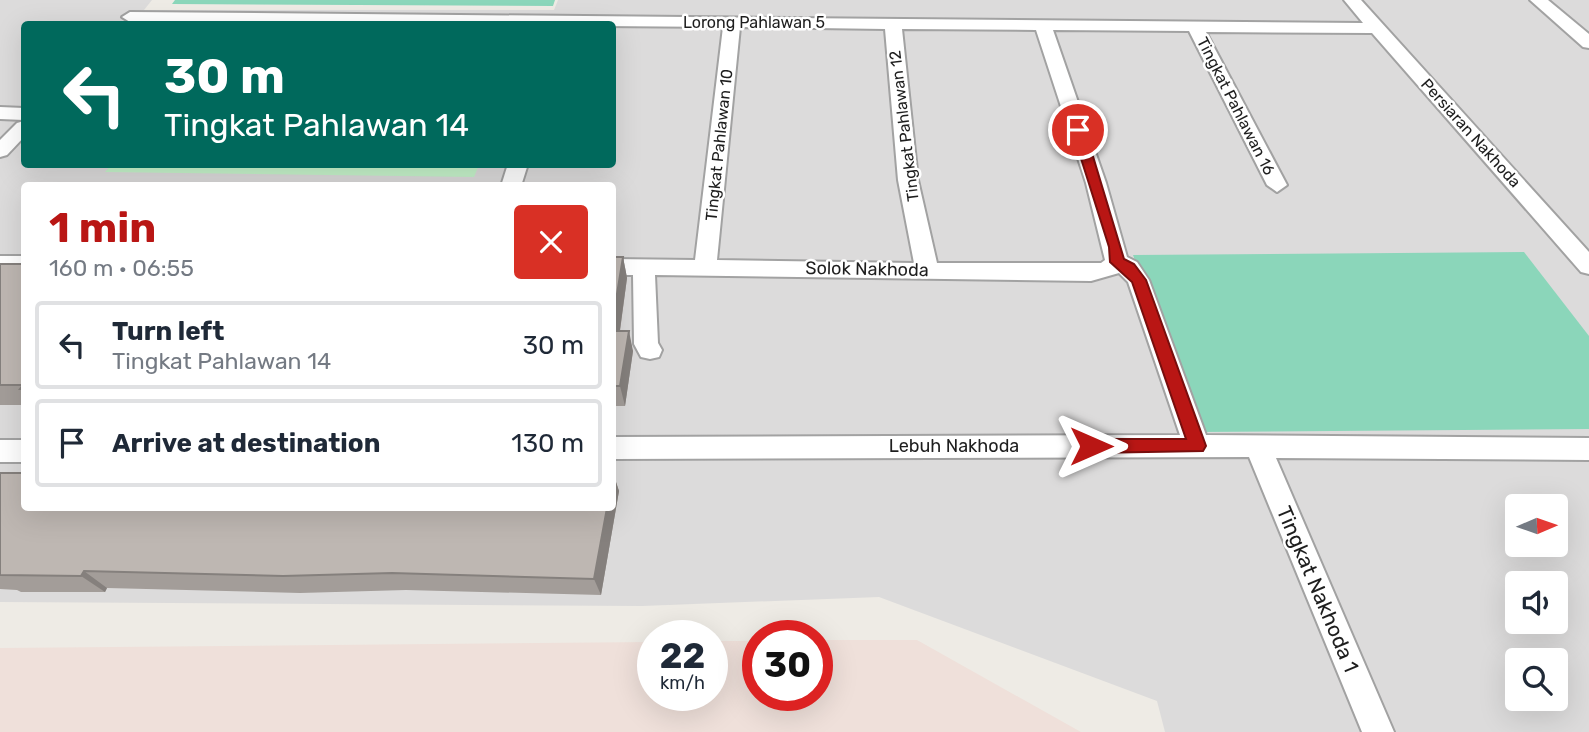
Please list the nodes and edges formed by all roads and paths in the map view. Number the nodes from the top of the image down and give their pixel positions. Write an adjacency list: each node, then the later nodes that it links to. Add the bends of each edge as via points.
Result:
1 (146, 0): 5 (street)
2 (575, 0): 6 (street)
3 (1352, 0): 12 (street, Persiaran Nakhoda)
4 (1538, 0): 13 (street)
5 (126, 21)
6 (568, 21)
7 (732, 22): 8 (street, Lorong Pahlawan 5); 9 (street, Lorong Pahlawan 5); 25 (street, Tingkat Pahlawan 10)
8 (616, 23)
9 (893, 24): 10 (street, Lorong Pahlawan 5); 26 (street, Tingkat Pahlawan 12, via 908,180)
10 (1044, 25): 11 (street, Lorong Pahlawan 5); 19 (street)
11 (1195, 26): 12 (street, Lorong Pahlawan 5); 18 (street, Tingkat Pahlawan 16)
12 (1377, 28): 22 (street, Persiaran Nakhoda)
13 (1589, 43)
14 (0, 113): 15 (street)
15 (21, 114)
16 (21, 130): 17 (street)
17 (0, 151)
18 (1277, 185)
19 (1117, 262): 26 (street, Solok Nakhoda, via 1091,274); 28 (street, via 1139,280)
20 (0, 264): 21 (street)
21 (21, 264)
22 (1589, 266)
23 (616, 267): 24 (street, Solok Nakhoda)
24 (644, 267): 25 (street, Solok Nakhoda); 27 (street, via 646,344)
25 (705, 267): 26 (street, Solok Nakhoda)
26 (927, 270)
27 (650, 350)
28 (1197, 446): 29 (street, Lebuh Nakhoda); 30 (street, Lebuh Nakhoda)
29 (1258, 446): 31 (street, Lebuh Nakhoda); 34 (street, Tingkat Nakhoda 1)
30 (616, 448)
31 (1589, 449)
32 (0, 451): 33 (street)
33 (21, 451)
34 (1378, 732)

